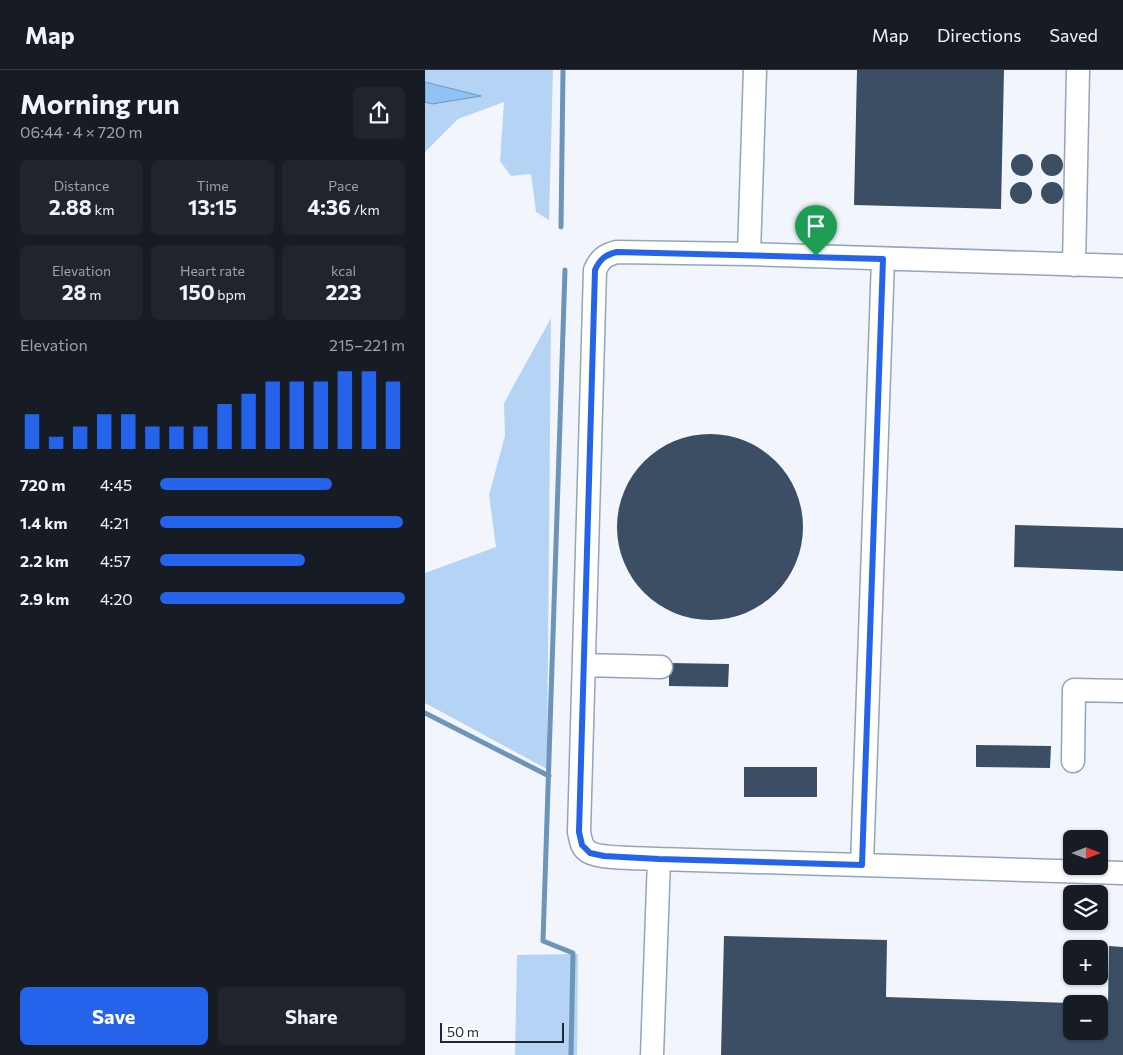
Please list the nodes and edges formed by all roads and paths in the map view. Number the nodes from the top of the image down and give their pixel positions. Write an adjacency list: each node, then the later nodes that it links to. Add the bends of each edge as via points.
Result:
1 (755, 70): 3 (lane)
2 (1078, 70): 5 (lane)
3 (749, 254): 4 (lane); 7 (lane, via 617,252 607,254 595,270)
4 (883, 259): 5 (lane); 12 (lane)
5 (1074, 265): 6 (lane)
6 (1123, 266)
7 (584, 665): 8 (lane); 11 (lane, via 579,832 582,845 590,853)
8 (661, 667)
9 (1123, 691): 10 (lane, via 1074,690)
10 (1073, 761)
11 (659, 859): 12 (lane); 14 (lane)
12 (862, 865): 13 (lane)
13 (1123, 873)
14 (652, 1055)

